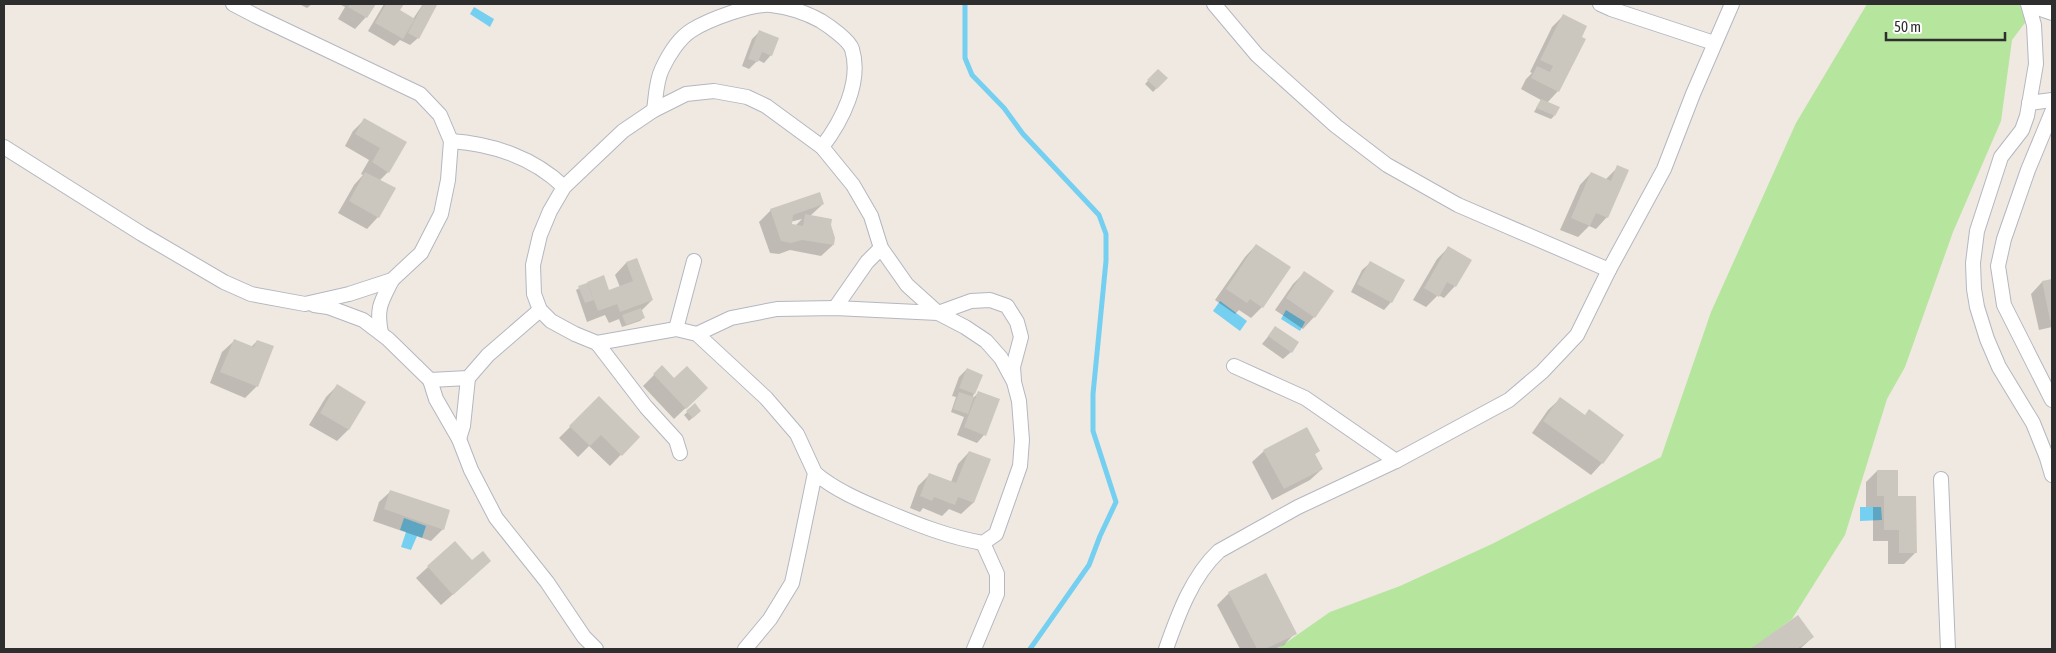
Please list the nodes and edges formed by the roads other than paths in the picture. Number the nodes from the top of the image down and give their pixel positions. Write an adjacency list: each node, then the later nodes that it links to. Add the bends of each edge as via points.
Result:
1 (233, 4): 12 (street, via 420,94 440,115)
2 (1214, 4): 18 (street, via 1257,55 1336,126 1388,165 1458,205)
3 (1600, 4): 7 (street)
4 (1732, 4): 7 (street)
5 (2029, 5): 6 (street); 9 (street, via 2034,25 2036,64)
6 (2052, 14)
7 (1714, 43): 18 (street, via 1664,169)
8 (2052, 100): 9 (street)
9 (2029, 103): 37 (street, via 2022,130 2001,157 1977,231 1974,290 1986,339 2033,423)
10 (654, 110): 14 (street, via 686,94 714,91 747,97 766,106); 14 (street, via 661,70 673,49 691,30 743,8 769,5 805,12 831,26 851,47 855,70 848,101); 15 (street, via 623,131)
11 (2052, 112): 32 (street, via 2004,239 1998,266 2004,305)
12 (452, 141): 15 (street, via 516,155 541,168); 19 (street, via 440,214 420,254)
13 (4, 147): 20 (street, via 224,282 251,294)
14 (822, 147): 16 (street, via 853,185 871,216)
15 (564, 187): 22 (street, via 540,235 533,265 534,294)
16 (881, 248): 21 (street, via 867,262); 23 (street, via 908,285)
17 (694, 260): 24 (street)
18 (1609, 270): 35 (street, via 1578,335 1542,372 1509,400)
19 (392, 280): 20 (street); 25 (street, via 379,306)
20 (305, 304): 25 (street, via 328,307 362,320)
21 (836, 308): 23 (street); 26 (street, via 777,309 731,318)
22 (540, 310): 27 (street, via 551,321); 29 (street, via 488,355)
23 (938, 313): 31 (street, via 986,342 1001,358); 31 (street, via 971,301 990,300 1007,306 1017,322 1021,337 1013,367)
24 (676, 329): 26 (street); 27 (street)
25 (381, 333): 30 (street)
26 (697, 334): 36 (street, via 766,398 797,434)
27 (597, 343): 34 (street, via 676,440)
28 (1234, 366): 35 (street, via 1305,398)
29 (468, 378): 30 (street); 33 (street)
30 (430, 380): 33 (street, via 436,399)
31 (1014, 382): 39 (street, via 1022,421 1020,466 996,534)
32 (2052, 400)
33 (459, 439): 40 (street, via 496,518)
34 (680, 453)
35 (1396, 461): 43 (street, via 1298,507 1219,551 1192,590)
36 (815, 473): 39 (street, via 865,503 929,530); 41 (street, via 792,583)
37 (2052, 476)
38 (1941, 479): 44 (street)
39 (983, 543): 42 (street, via 997,574 997,594)
40 (596, 649)
41 (745, 649)
42 (974, 649)
43 (1166, 649)
44 (1948, 649)

